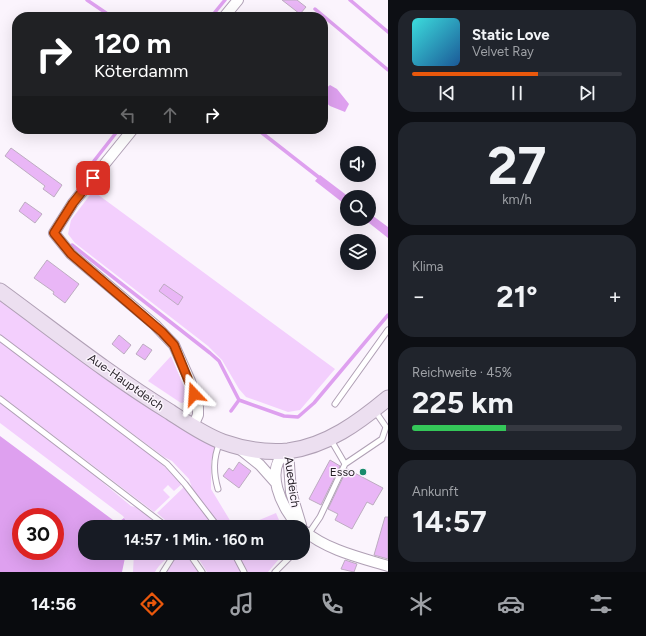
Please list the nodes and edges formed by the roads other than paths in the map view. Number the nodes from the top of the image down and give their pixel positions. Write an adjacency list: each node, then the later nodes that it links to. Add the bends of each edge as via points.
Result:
1 (238, 0): 2 (street)
2 (228, 12)
3 (129, 134): 11 (street, via 73,203 54,233 71,254 155,325 174,345 198,407 198,415)
4 (0, 291): 11 (street, Aue-Hauptdeich, via 128,386)
5 (388, 330): 9 (lane)
6 (0, 338): 20 (lane, via 167,464)
7 (388, 398): 10 (street, Aue-Hauptdeich)
8 (0, 399): 19 (lane)
9 (335, 404)
10 (374, 409): 12 (street, Aue-Hauptdeich); 16 (lane, via 386,427 382,439)
11 (193, 426): 13 (street, Aue-Hauptdeich)
12 (331, 439): 15 (street, Aue-Hauptdeich); 16 (lane)
13 (221, 441): 14 (street, Aue-Hauptdeich); 18 (lane, via 214,462 214,477)
14 (237, 446): 15 (street, Aue-Hauptdeich, via 266,451); 17 (street, Auedeich)
15 (288, 451): 17 (street, Auedeich, via 276,465); 22 (street, Auedeich, via 294,504)
16 (345, 464): 23 (lane, via 320,517)
17 (277, 485): 21 (street, Auedeich, via 287,511)
18 (218, 489)
19 (158, 520)
20 (213, 520)
21 (294, 520)
22 (300, 520)
23 (310, 526)
24 (310, 535): 29 (street, via 342,552)
25 (171, 560): 30 (lane)
26 (194, 560): 31 (lane)
27 (238, 560): 32 (lane)
28 (287, 560): 33 (lane)
29 (388, 566)
30 (164, 572)
31 (202, 572)
32 (244, 572)
33 (275, 572)

